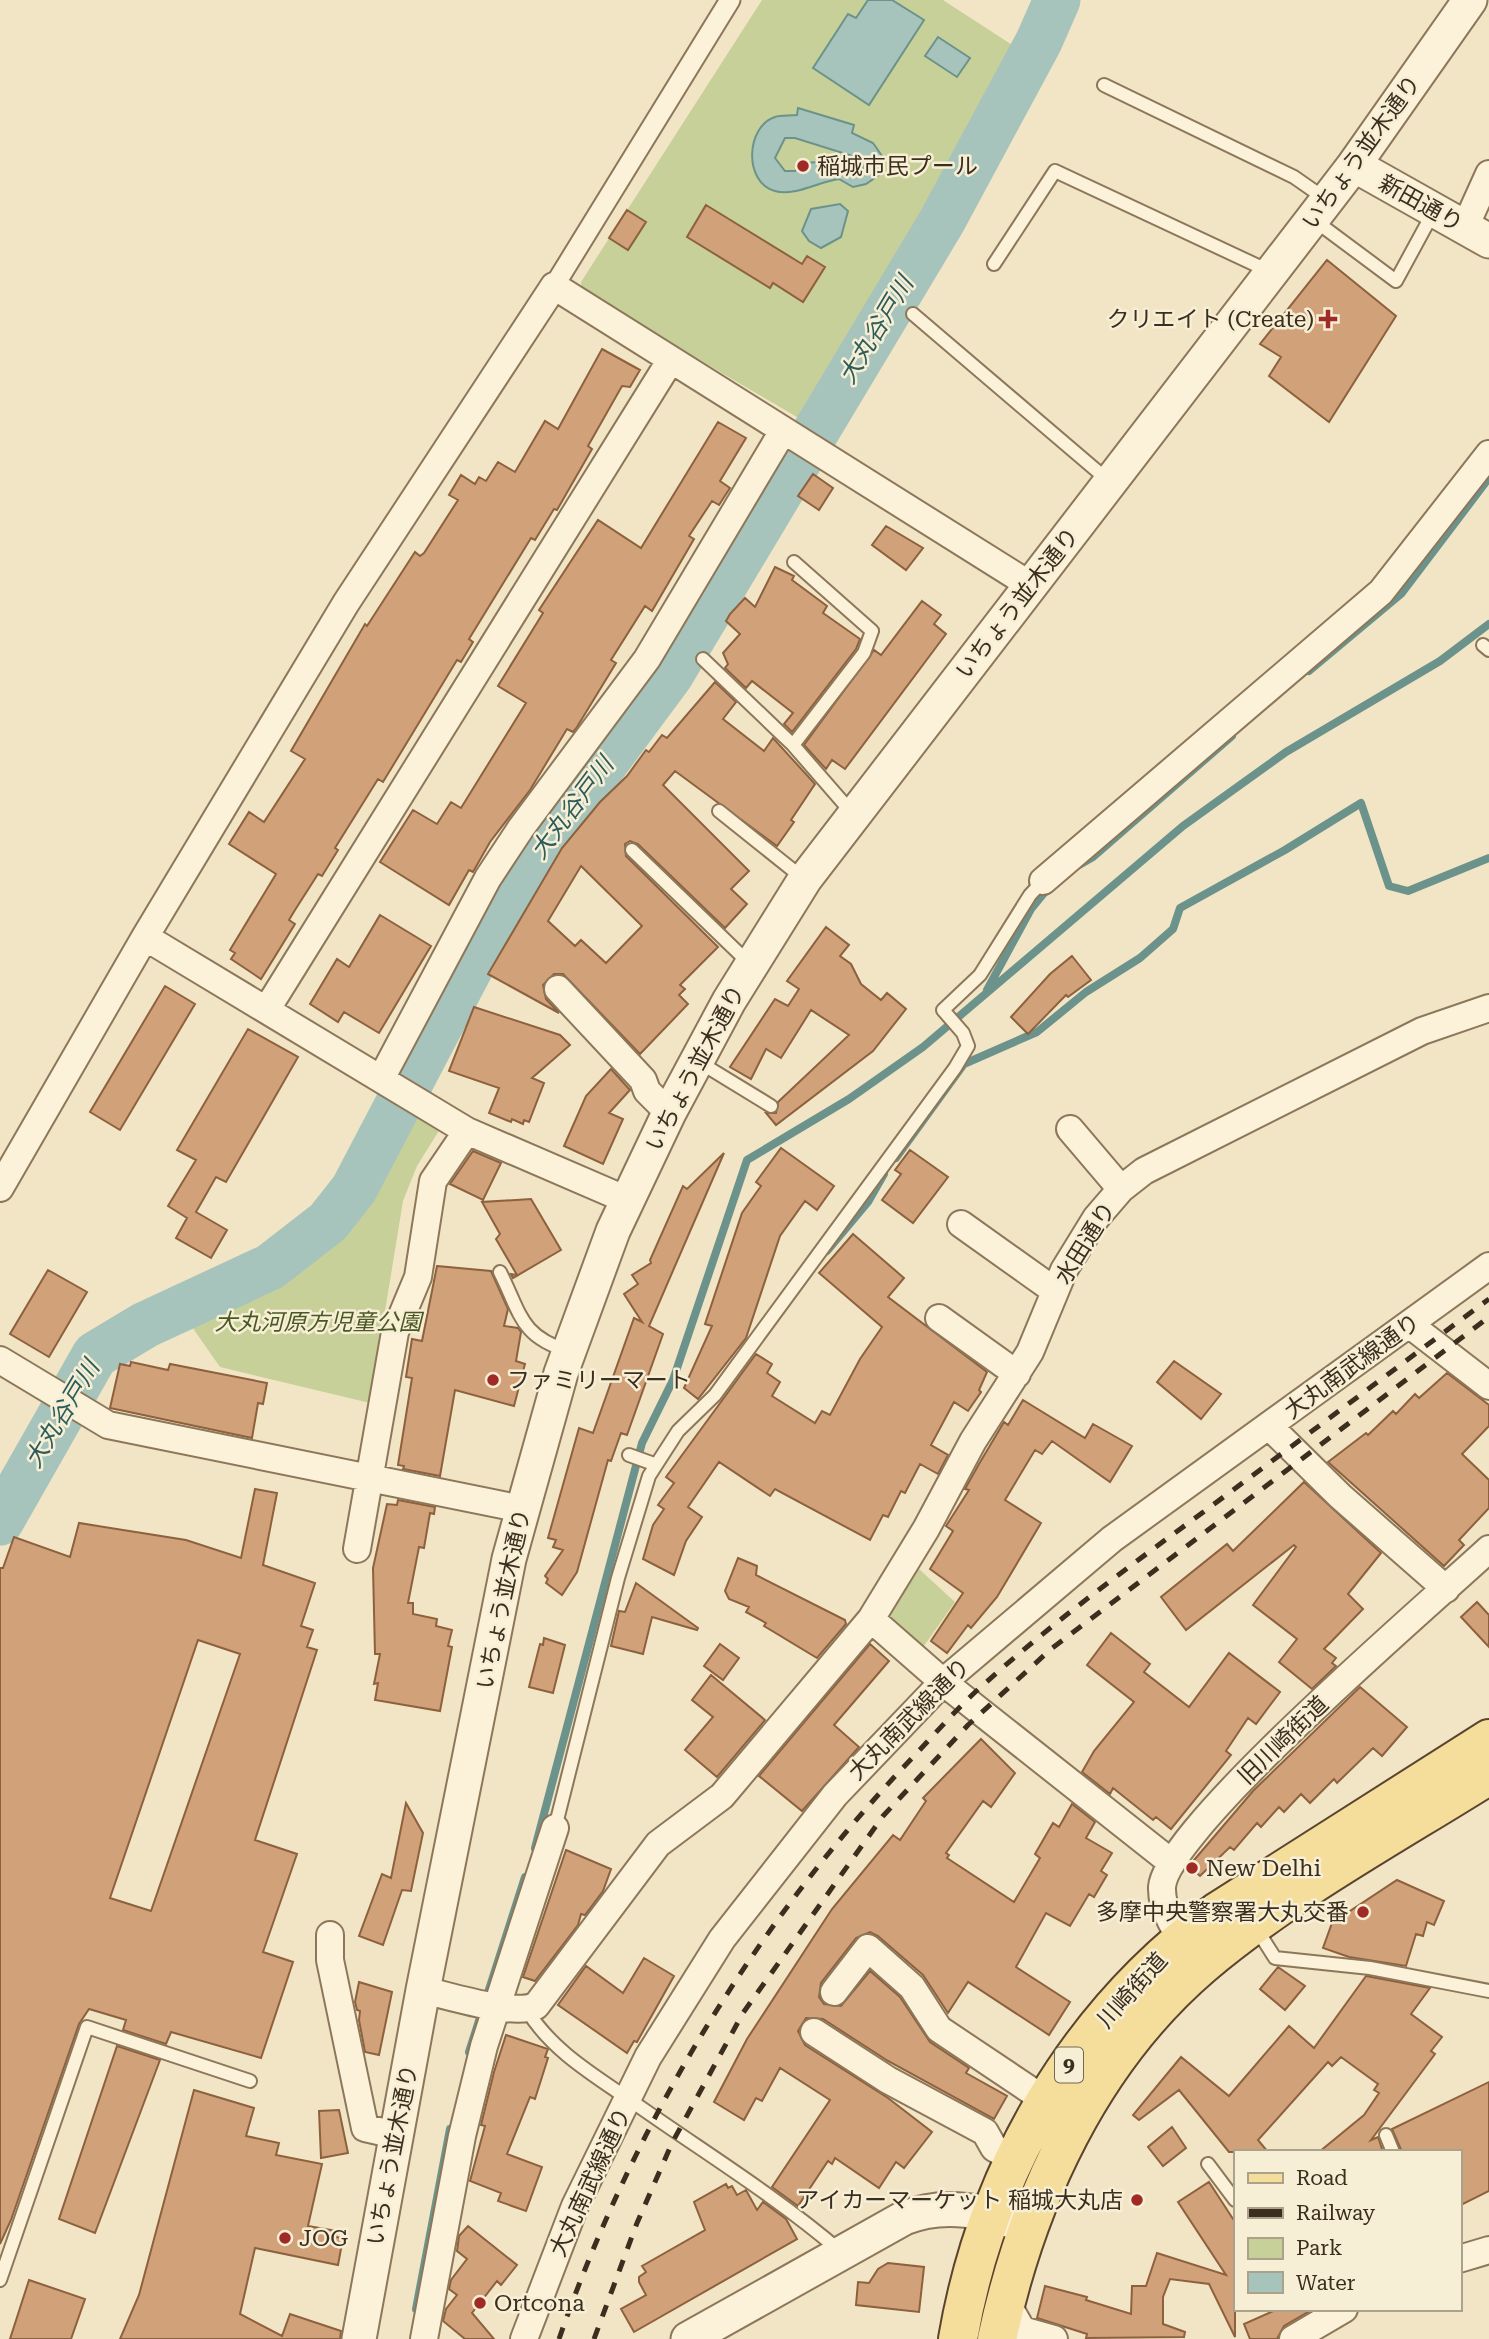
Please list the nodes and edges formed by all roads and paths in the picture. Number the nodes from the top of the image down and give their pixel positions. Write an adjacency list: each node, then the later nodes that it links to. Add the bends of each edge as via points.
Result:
1 (730, 0): 11 (street)
2 (1455, 5): 4 (street, いちょう並木通り)
3 (1104, 85): 6 (lane, via 1294,177)
4 (1354, 165): 6 (street, いちょう並木通り); 7 (street, 新田通り)
5 (1489, 174): 8 (street)
6 (1320, 210): 7 (lane, via 1396,281); 10 (street, いちょう並木通り)
7 (1434, 211): 8 (street, 新田通り)
8 (1477, 234)
9 (994, 264): 10 (lane, via 1055,171)
10 (1272, 272): 16 (street, いちょう並木通り)
11 (554, 286): 13 (street); 26 (street, via 346,603)
12 (913, 314): 16 (lane)
13 (670, 362): 14 (street); 30 (street)
14 (789, 434): 18 (street); 32 (street, via 647,659 488,878)
15 (1489, 454): 25 (street, via 1381,593)
16 (1110, 482): 18 (street, いちょう並木通り)
17 (794, 562): 20 (lane, via 872,631 864,653)
18 (1031, 585): 22 (street, いちょう並木通り)
19 (703, 659): 20 (lane)
20 (793, 745): 22 (lane)
21 (719, 811): 24 (lane)
22 (853, 814): 24 (street, いちょう並木通り)
23 (632, 850): 27 (lane)
24 (805, 879): 27 (street, いちょう並木通り)
25 (1043, 881): 52 (lane, via 980,975 943,1010 963,1032 968,1046 931,1103 715,1395)
26 (145, 937): 30 (street); 37 (street)
27 (750, 965): 31 (street, いちょう並木通り)
28 (558, 989): 34 (street)
29 (1489, 1008): 38 (street, 水田通り, via 1422,1031 1144,1171)
30 (267, 1009): 32 (street)
31 (696, 1060): 33 (lane); 34 (street, いちょう並木通り)
32 (384, 1081): 36 (street)
33 (771, 1106)
34 (669, 1113): 39 (street, いちょう並木通り)
35 (1070, 1129): 38 (street)
36 (467, 1131): 39 (street); 53 (street, via 433,1181 418,1278 395,1332)
37 (0, 1188)
38 (1121, 1189): 43 (street, 水田通り, via 1096,1218)
39 (626, 1200): 46 (street, いちょう並木通り)
40 (961, 1224): 43 (street)
41 (1489, 1266): 45 (street, 大丸南武線通り)
42 (500, 1272): 46 (lane, via 531,1334)
43 (1055, 1291): 48 (street, 水田通り)
44 (939, 1318): 48 (street)
45 (1410, 1325): 49 (street); 50 (street, 大丸南武線通り)
46 (568, 1351): 54 (street, いちょう並木通り)
47 (0, 1360): 53 (street, via 108,1425)
48 (1017, 1374): 58 (street, 水田通り)
49 (1489, 1386)
50 (1269, 1426): 57 (street); 59 (street, 大丸南武線通り, via 1112,1539)
51 (629, 1455): 52 (lane)
52 (651, 1462): 62 (lane)
53 (372, 1480): 54 (street); 55 (street)
54 (522, 1509): 67 (street, いちょう並木通り)
55 (357, 1549)
56 (1489, 1549): 57 (street, 旧川崎街道)
57 (1446, 1589): 63 (street, 旧川崎街道, via 1255,1765 1213,1809)
58 (871, 1619): 59 (street); 71 (street, 水田通り, via 722,1796 657,1844 536,2006)
59 (943, 1682): 63 (street); 74 (street, 大丸南武線通り, via 835,1795 722,1939 648,2057)
60 (1489, 1739): 66 (main road, 川崎街道 / 9, via 1267,1878)
61 (1489, 1775): 64 (main road, 川崎街道 / 9)
62 (555, 1828): 70 (street)
63 (1172, 1863): 66 (street, 旧川崎街道, via 1162,1886 1165,1909)
64 (1255, 1926): 66 (main road, 川崎街道 / 9); 68 (lane, via 1275,1958 1370,1968)
65 (330, 1935): 76 (street, via 330,1960 365,2129)
66 (1191, 1952): 75 (main road, 川崎街道 / 9, via 1146,1972 1106,2017); 83 (main road, 川崎街道 / 9, via 1100,2084 1045,2180)
67 (423, 1990): 70 (street); 76 (street, いちょう並木通り)
68 (1489, 1991)
69 (834, 1992): 75 (street, via 868,1948 912,1987 939,2029)
70 (496, 2005): 71 (street); 92 (street, via 462,2136)
71 (527, 2010): 74 (lane, via 539,2029 568,2056)
72 (814, 2032): 79 (street, via 888,2080 985,2132 995,2148)
73 (250, 2081): 87 (lane, via 87,2027)
74 (629, 2099): 85 (lane, via 748,2179); 93 (street, 大丸南武線通り, via 575,2206)
75 (1045, 2100): 79 (main road, 川崎街道 / 9)
76 (396, 2135): 91 (street, いちょう並木通り)
77 (1386, 2135): 78 (lane)
78 (1392, 2150)
79 (1014, 2158): 82 (main road, 川崎街道 / 9)
80 (1208, 2164): 81 (lane)
81 (1234, 2199)
82 (990, 2214): 83 (street); 85 (street, via 958,2208 922,2211); 94 (main road, 川崎街道 / 9)
83 (1027, 2226): 88 (main road, 川崎街道 / 9)
84 (1489, 2250): 86 (street)
85 (843, 2253): 90 (street)
86 (1461, 2258)
87 (0, 2280)
88 (1005, 2300): 95 (main road, 川崎街道 / 9); 96 (street, via 1022,2330)
89 (1341, 2311): 97 (street)
90 (708, 2334)
91 (359, 2339)
92 (424, 2339)
93 (524, 2339)
94 (958, 2339)
95 (997, 2339)
96 (1054, 2339)
97 (1293, 2339)

